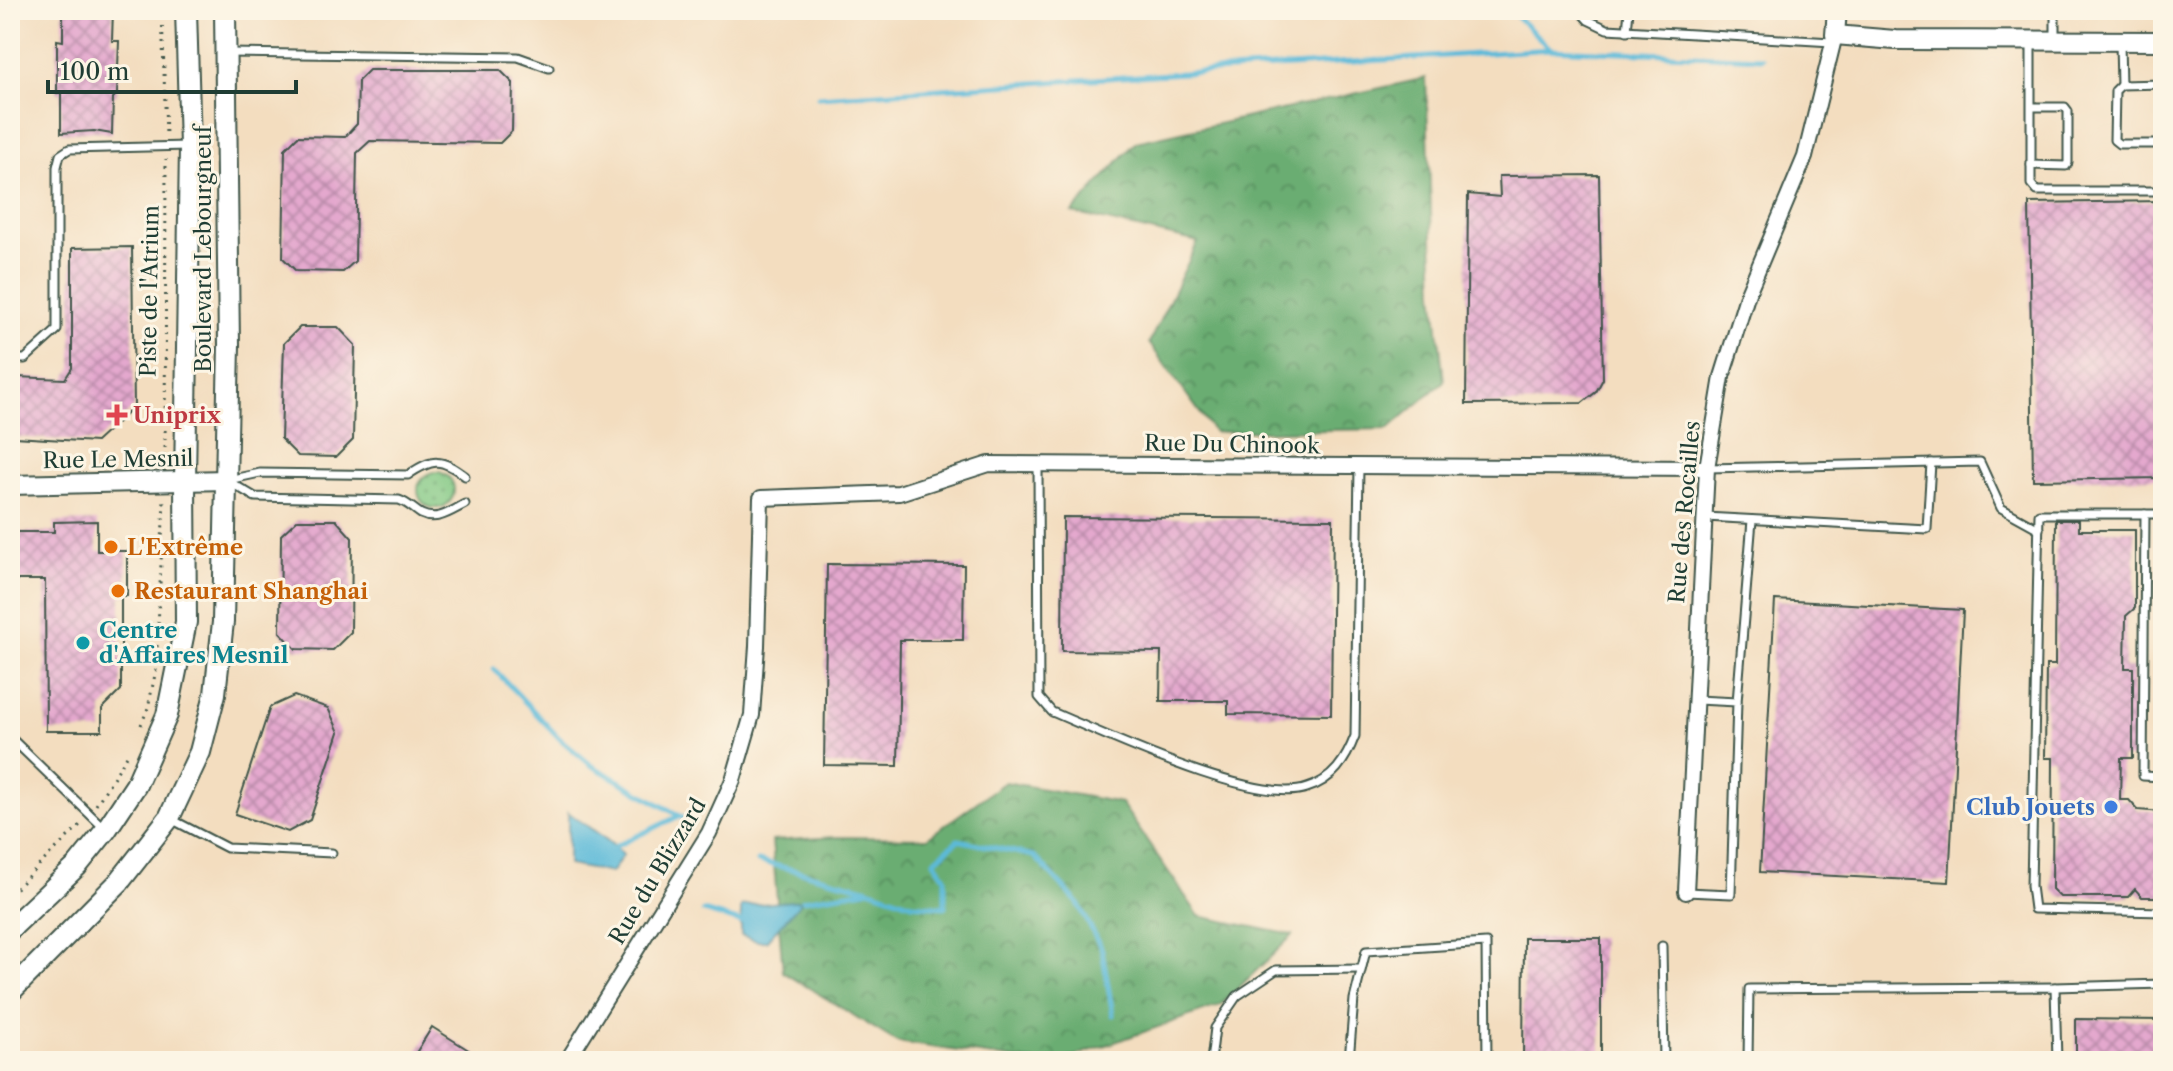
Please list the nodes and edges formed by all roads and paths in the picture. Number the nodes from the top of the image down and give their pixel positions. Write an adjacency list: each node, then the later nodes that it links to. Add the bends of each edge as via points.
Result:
1 (162, 10): 19 (path)
2 (186, 10): 21 (main road, Boulevard Lebourgneuf)
3 (225, 10): 14 (main road, Boulevard Lebourgneuf)
4 (1579, 10): 8 (lane, via 1607,29)
5 (1629, 10): 8 (lane)
6 (1837, 10): 9 (street, Rue des Rocailles)
7 (2055, 10): 11 (lane)
8 (1627, 31): 9 (lane)
9 (1835, 38): 10 (street); 30 (street, Rue des Rocailles, via 1805,157 1748,293 1722,377)
10 (2031, 40): 11 (street); 18 (lane)
11 (2055, 40): 12 (street)
12 (2120, 41): 13 (street); 17 (lane)
13 (2163, 41)
14 (226, 53): 15 (lane, via 518,57); 32 (main road, Boulevard Lebourgneuf)
15 (549, 68)
16 (2163, 84): 17 (lane)
17 (2121, 85): 20 (lane, via 2115,91 2114,140)
18 (2032, 107): 22 (lane); 22 (lane, via 2068,111 2068,163)
19 (166, 137)
20 (2163, 144)
21 (190, 146): 25 (lane, via 69,149 60,155 57,330 25,359); 33 (main road, Boulevard Lebourgneuf)
22 (2031, 165): 24 (lane, via 2031,184 2037,191)
23 (167, 167): 27 (path, Piste de l'Atrium)
24 (2163, 191)
25 (10, 359)
26 (1931, 463): 30 (lane); 41 (lane, via 1927,529); 42 (lane, via 1980,462 2001,508)
27 (165, 464)
28 (1038, 464): 29 (street, Rue Du Chinook); 29 (lane, via 1039,697 1052,712 1216,778 1267,791 1306,789 1332,775 1355,736); 35 (street, Rue Du Chinook, via 989,464 899,493)
29 (1359, 467): 30 (street, Rue Du Chinook)
30 (1707, 468): 40 (street, Rue des Rocailles)
31 (465, 476): 32 (lane, via 448,463 427,462 408,475 260,473)
32 (226, 480): 33 (street, Rue Le Mesnil); 36 (lane, via 255,497 399,500 424,515 441,516); 50 (main road, Boulevard Lebourgneuf, via 223,622 215,694 200,752)
33 (185, 482): 34 (street, Rue Le Mesnil); 51 (main road, Boulevard Lebourgneuf, via 186,622 167,715 136,785)
34 (10, 485)
35 (761, 498): 62 (street, Rue du Blizzard, via 752,715 733,780 709,833)
36 (465, 504)
37 (164, 511): 45 (path, via 156,670)
38 (2145, 514): 39 (lane); 42 (lane, via 2039,514); 48 (lane, via 2143,776)
39 (2163, 514)
40 (1705, 517): 41 (lane); 43 (street, Rue des Rocailles)
41 (1752, 520): 44 (lane)
42 (2039, 529): 55 (lane, via 2034,909)
43 (1696, 700): 44 (lane); 53 (street, Rue des Rocailles)
44 (1737, 702): 53 (lane, via 1731,894)
45 (138, 732)
46 (10, 737): 49 (lane)
47 (133, 744): 49 (path)
48 (2163, 777)
49 (90, 814): 51 (lane); 54 (path)
50 (169, 818): 52 (lane, via 227,848); 61 (main road, Boulevard Lebourgneuf, via 119,882)
51 (106, 830): 56 (main road, Boulevard Lebourgneuf, via 77,866)
52 (332, 853)
53 (1686, 892)
54 (10, 894)
55 (2163, 912)
56 (10, 929)
57 (1662, 946): 66 (lane)
58 (1361, 969): 63 (lane, via 1276,970 1237,996 1215,1028); 64 (lane); 65 (lane, via 1366,951 1486,943)
59 (2163, 984): 60 (lane)
60 (2055, 987): 67 (lane, via 1749,989); 68 (lane)
61 (10, 992)
62 (567, 1061)
63 (1211, 1061)
64 (1349, 1061)
65 (1487, 1061)
66 (1664, 1061)
67 (1748, 1061)
68 (2057, 1061)

